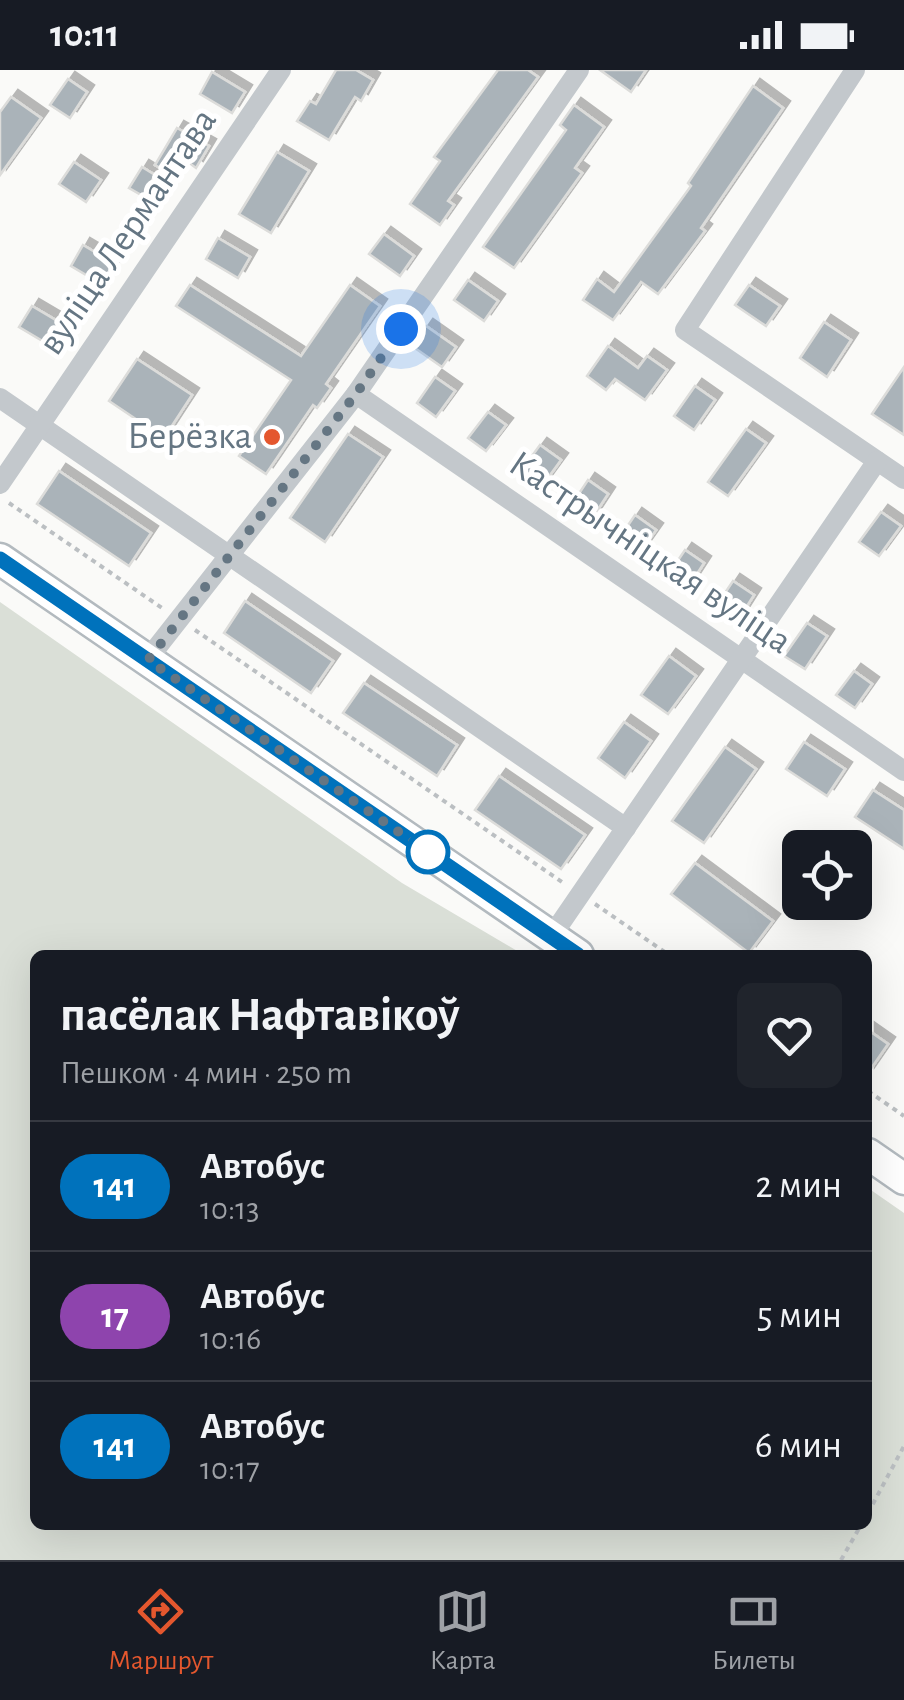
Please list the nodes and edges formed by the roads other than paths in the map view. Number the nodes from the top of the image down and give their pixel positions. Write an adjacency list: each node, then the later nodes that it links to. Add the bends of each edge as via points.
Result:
1 (280, 70): 6 (street, вуліца Лермантава)
2 (578, 70): 4 (street)
3 (854, 70): 7 (street, via 684,330)
4 (356, 394): 10 (street); 12 (street, Кастрычніцкая вуліца)
5 (0, 398): 6 (street)
6 (40, 425): 9 (street, вуліца Лермантава); 10 (street)
7 (877, 460): 8 (street); 12 (street)
8 (904, 479)
9 (0, 484)
10 (230, 556): 13 (street); 15 (street)
11 (0, 559): 13 (main road)
12 (742, 658): 14 (street, Кастрычніцкая вуліца); 15 (street)
13 (148, 660): 16 (main road)
14 (904, 771)
15 (626, 828): 16 (street)
16 (551, 937): 17 (main road)
17 (570, 950)
18 (872, 1157): 19 (main road)
19 (904, 1179)

